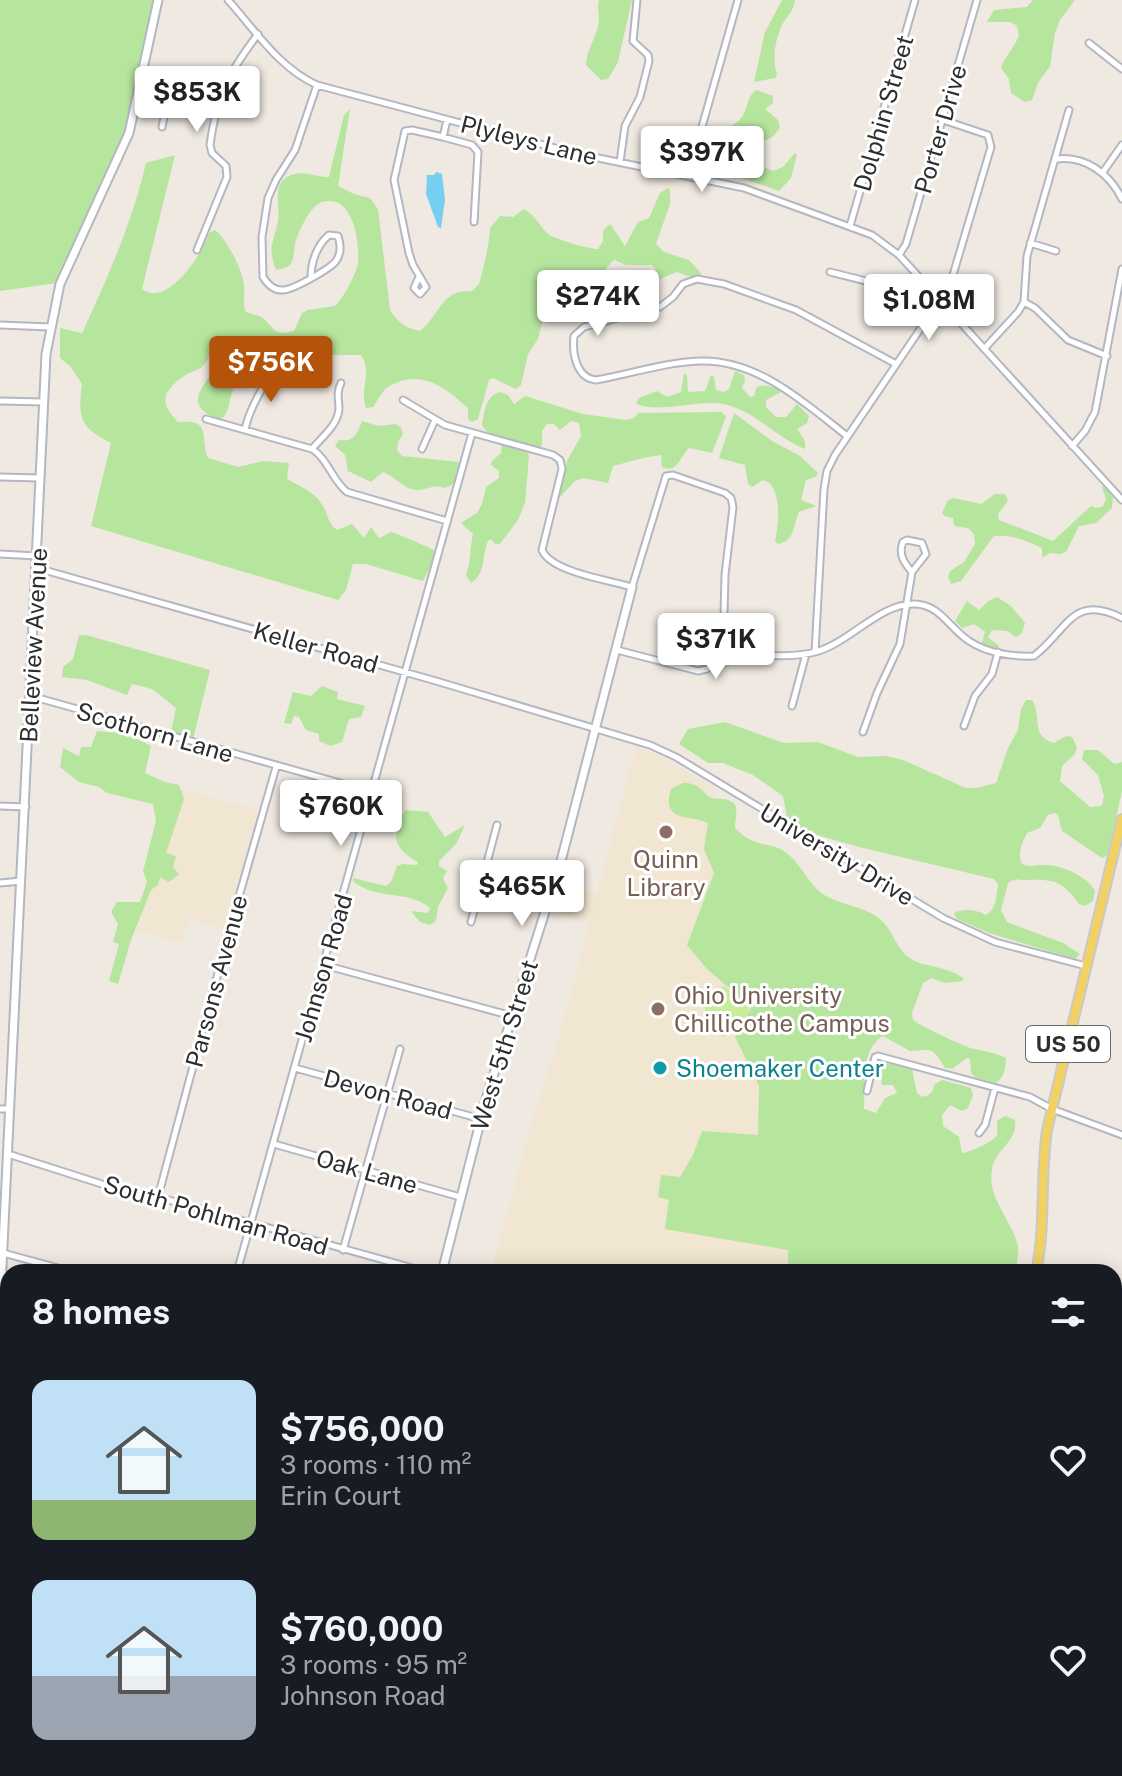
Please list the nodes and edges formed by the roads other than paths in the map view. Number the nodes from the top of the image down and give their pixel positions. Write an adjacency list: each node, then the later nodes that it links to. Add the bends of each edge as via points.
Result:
1 (158, 0): 11 (street, Belleview Avenue)
2 (228, 0): 7 (street, Plyleys Lane)
3 (637, 0): 19 (street, via 633,41 649,61 640,97 625,126)
4 (738, 0): 21 (street)
5 (915, 0): 24 (street, Dolphin Street)
6 (977, 0): 14 (street, Porter Drive)
7 (258, 34): 10 (street, Plyleys Lane, via 287,67); 26 (street, via 221,92 210,145 226,166 227,177)
8 (1089, 43): 9 (street)
9 (1122, 69)
10 (317, 85): 13 (street, Plyleys Lane); 31 (street, via 295,150 268,198 262,237 262,273 268,284 284,290)
11 (140, 94): 15 (street, via 162,101); 37 (street, Belleview Avenue, via 129,133 60,284)
12 (1069, 110): 18 (street)
13 (447, 120): 16 (street); 19 (street, Plyleys Lane)
14 (943, 120): 28 (street, Porter Drive); 34 (street, via 988,135 992,143 955,271)
15 (162, 127)
16 (443, 137): 23 (street, via 472,145 478,152); 32 (street, via 405,131 393,173)
17 (1122, 145): 20 (street)
18 (1055, 160): 20 (street, via 1076,161); 25 (street)
19 (620, 162): 21 (street, Plyleys Lane)
20 (1103, 172): 22 (street)
21 (688, 176): 24 (street, Plyleys Lane, via 744,188)
22 (1122, 199)
23 (474, 222)
24 (850, 226): 28 (street, Plyleys Lane)
25 (1030, 243): 27 (street); 35 (street)
26 (197, 250)
27 (1056, 251)
28 (899, 255): 33 (street, Plyleys Lane)
29 (1122, 269): 39 (street)
30 (830, 272): 33 (street, via 904,296)
31 (311, 277): 31 (street, via 334,265 338,236 329,235 321,244)
32 (419, 277)
33 (931, 292): 34 (street, Plyleys Lane)
34 (940, 302): 38 (street, Plyleys Lane); 40 (street)
35 (1024, 302): 38 (street); 39 (street, via 1068,340)
36 (0, 325): 37 (street)
37 (50, 327): 45 (street, Belleview Avenue)
38 (984, 349): 51 (street, Plyleys Lane)
39 (1107, 356): 51 (street, via 1095,412)
40 (896, 364): 50 (street); 50 (street, via 796,310 697,279 683,284 660,307 584,327 574,336 579,369 589,379 690,361 732,364 779,385)
41 (278, 367): 48 (street, via 254,404)
42 (341, 383): 52 (street, via 336,419)
43 (403, 400): 47 (street)
44 (0, 401): 45 (street)
45 (44, 402): 55 (street, Belleview Avenue)
46 (206, 419): 48 (street)
47 (435, 420): 49 (street); 53 (street)
48 (245, 430): 52 (street)
49 (472, 433): 57 (street, Johnson Road); 62 (street, via 560,460 542,550 545,558)
50 (847, 436): 66 (street, via 825,480)
51 (1072, 446): 56 (street, Plyleys Lane)
52 (312, 449): 57 (street, via 347,492)
53 (422, 449)
54 (0, 477): 55 (street)
55 (40, 478): 59 (street, Belleview Avenue)
56 (1122, 500)
57 (447, 521): 70 (street, Johnson Road)
58 (0, 554): 59 (street)
59 (37, 556): 60 (street, Belleview Avenue)
60 (37, 568): 70 (street, Keller Road); 71 (street, Belleview Avenue)
61 (912, 572): 61 (street, via 926,550 922,543 907,540 900,551); 63 (street)
62 (632, 587): 65 (street, West 5th Street); 68 (street, via 666,476 725,493 733,507)
63 (907, 604): 66 (street); 67 (street, via 934,609 970,641); 75 (street, via 900,644)
64 (1122, 618): 67 (street, via 1092,608 1074,617 1034,656)
65 (617, 650): 68 (street, via 698,671); 74 (street, West 5th Street)
66 (815, 652): 69 (street)
67 (998, 652): 73 (street)
68 (723, 654): 69 (street)
69 (806, 654): 72 (street)
70 (405, 672): 74 (street, Keller Road); 77 (street, Johnson Road)
71 (31, 696): 76 (street, Scothorn Lane); 79 (street, Belleview Avenue)
72 (792, 706)
73 (964, 726)
74 (595, 729): 85 (street, West 5th Street); 88 (street, University Drive, via 676,757 965,929)
75 (863, 732)
76 (276, 767): 77 (street, Scothorn Lane); 103 (street, Parsons Avenue)
77 (372, 792): 87 (street, Johnson Road)
78 (0, 806): 79 (street)
79 (26, 807): 83 (street, Belleview Avenue)
80 (1122, 819): 88 (main road, US 50)
81 (497, 825): 82 (street)
82 (484, 873): 85 (street); 86 (street)
83 (21, 881): 84 (street); 95 (street, Belleview Avenue)
84 (0, 883)
85 (551, 894): 89 (street, West 5th Street)
86 (471, 922)
87 (324, 965): 89 (street); 91 (street, Johnson Road)
88 (1086, 966): 96 (main road, US 50)
89 (514, 1017): 97 (street, West 5th Street)
90 (400, 1049): 94 (street)
91 (295, 1068): 94 (street, Devon Road); 100 (street, Johnson Road)
92 (995, 1088): 93 (street, via 875,1057); 96 (street); 98 (street)
93 (867, 1091)
94 (388, 1094): 97 (street, Devon Road); 102 (street)
95 (5, 1109): 101 (street, Belleview Avenue)
96 (1052, 1109): 99 (street); 113 (main road, US 50, via 1042,1163)
97 (481, 1119): 104 (street, West 5th Street)
98 (979, 1133)
99 (1122, 1135)
100 (274, 1144): 102 (street, Oak Lane); 105 (street, Johnson Road)
101 (7, 1153): 103 (street, South Pohlman Road); 107 (street, Belleview Avenue)
102 (367, 1170): 104 (street, Oak Lane); 106 (street)
103 (158, 1197): 105 (street, South Pohlman Road)
104 (460, 1197): 112 (street, West 5th Street)
105 (251, 1223): 106 (street, South Pohlman Road); 110 (street, Johnson Road)
106 (343, 1250): 111 (street, South Pohlman Road)
107 (3, 1253): 108 (street, Belleview Avenue); 109 (street)
108 (2, 1264)
109 (44, 1264)
110 (239, 1264)
111 (396, 1264)
112 (444, 1264)
113 (1037, 1264)

